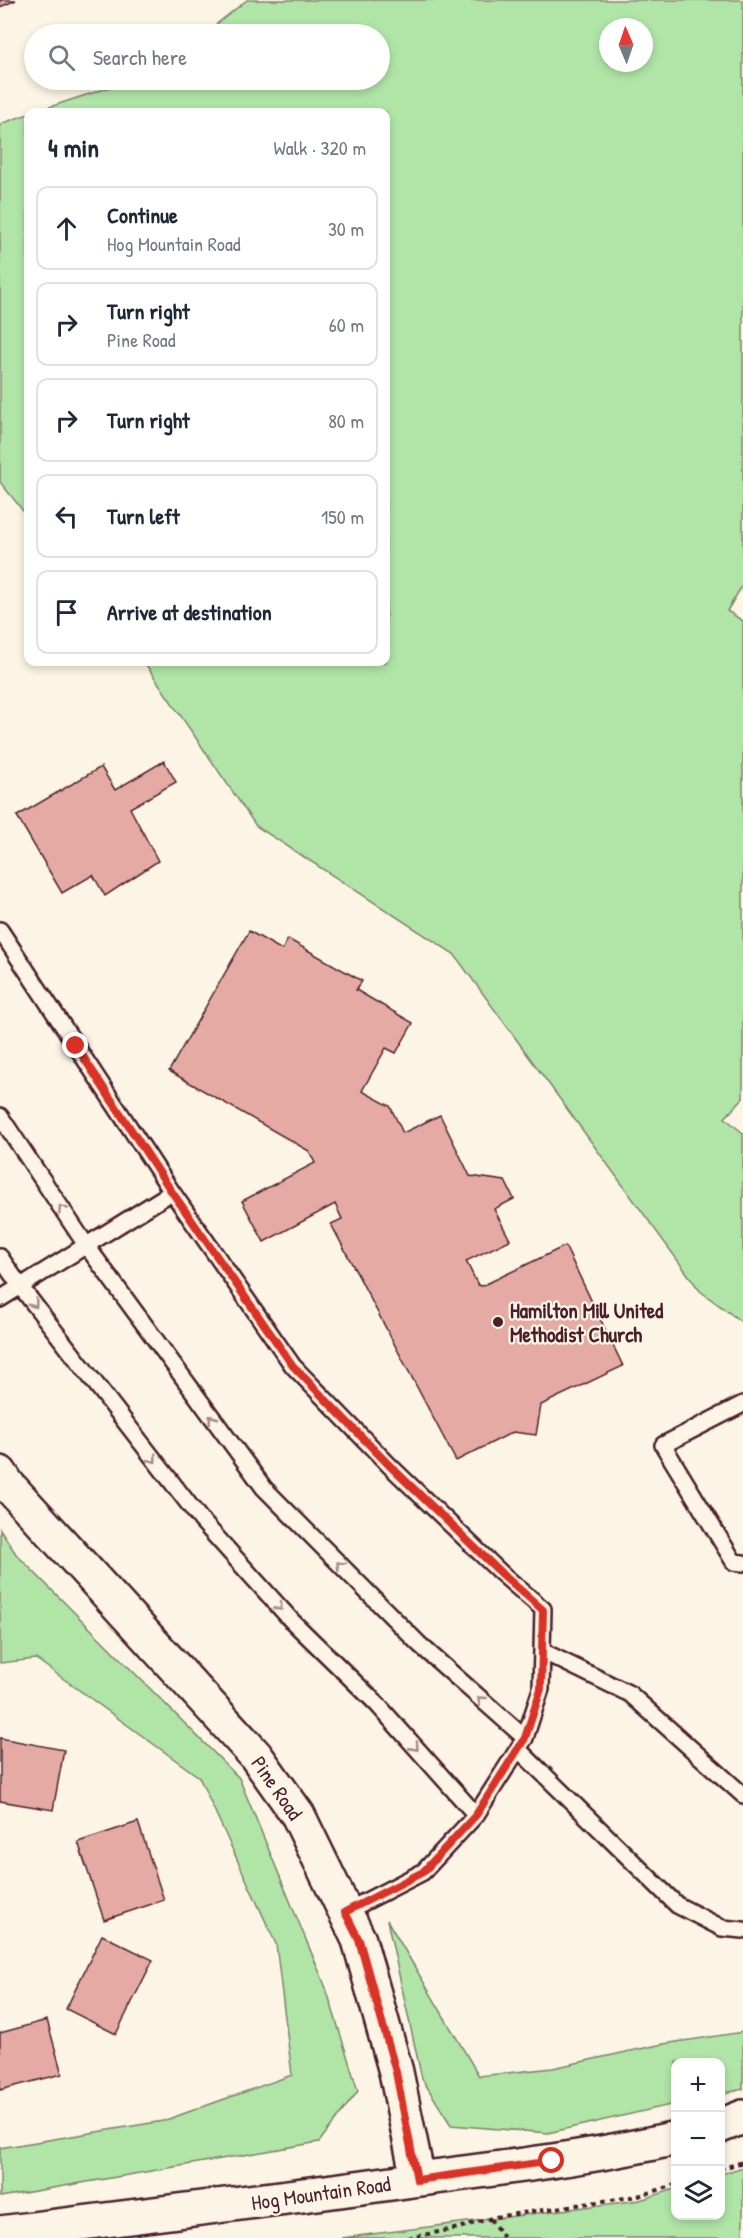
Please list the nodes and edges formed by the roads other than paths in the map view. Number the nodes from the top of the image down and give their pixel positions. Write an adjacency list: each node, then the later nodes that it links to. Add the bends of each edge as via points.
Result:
1 (0, 930): 3 (lane)
2 (0, 1116): 4 (lane, one-way to 2)
3 (172, 1192): 4 (lane); 11 (lane, via 293,1366 389,1465 543,1610)
4 (86, 1245): 6 (lane); 12 (lane, one-way to 4, via 264,1488)
5 (0, 1257): 6 (lane)
6 (20, 1286): 7 (lane); 14 (lane, one-way to 14, via 201,1520 292,1621 377,1704)
7 (0, 1299)
8 (743, 1404): 10 (lane, via 663,1444 734,1562)
9 (0, 1473): 15 (street, Pine Road, via 256,1756 298,1815)
10 (743, 1563)
11 (542, 1651): 12 (lane, via 541,1689); 13 (lane, via 630,1694)
12 (522, 1744): 14 (lane); 16 (lane, via 677,1905 722,1929)
13 (743, 1795)
14 (476, 1815): 15 (lane, via 423,1872)
15 (345, 1912): 20 (street, Pine Road, via 359,1940 396,2072)
16 (743, 1930)
17 (743, 2118): 18 (street)
18 (725, 2124)
19 (671, 2139): 20 (street, Hog Mountain Road)
20 (417, 2180): 21 (street, Hog Mountain Road)
21 (0, 2233)

